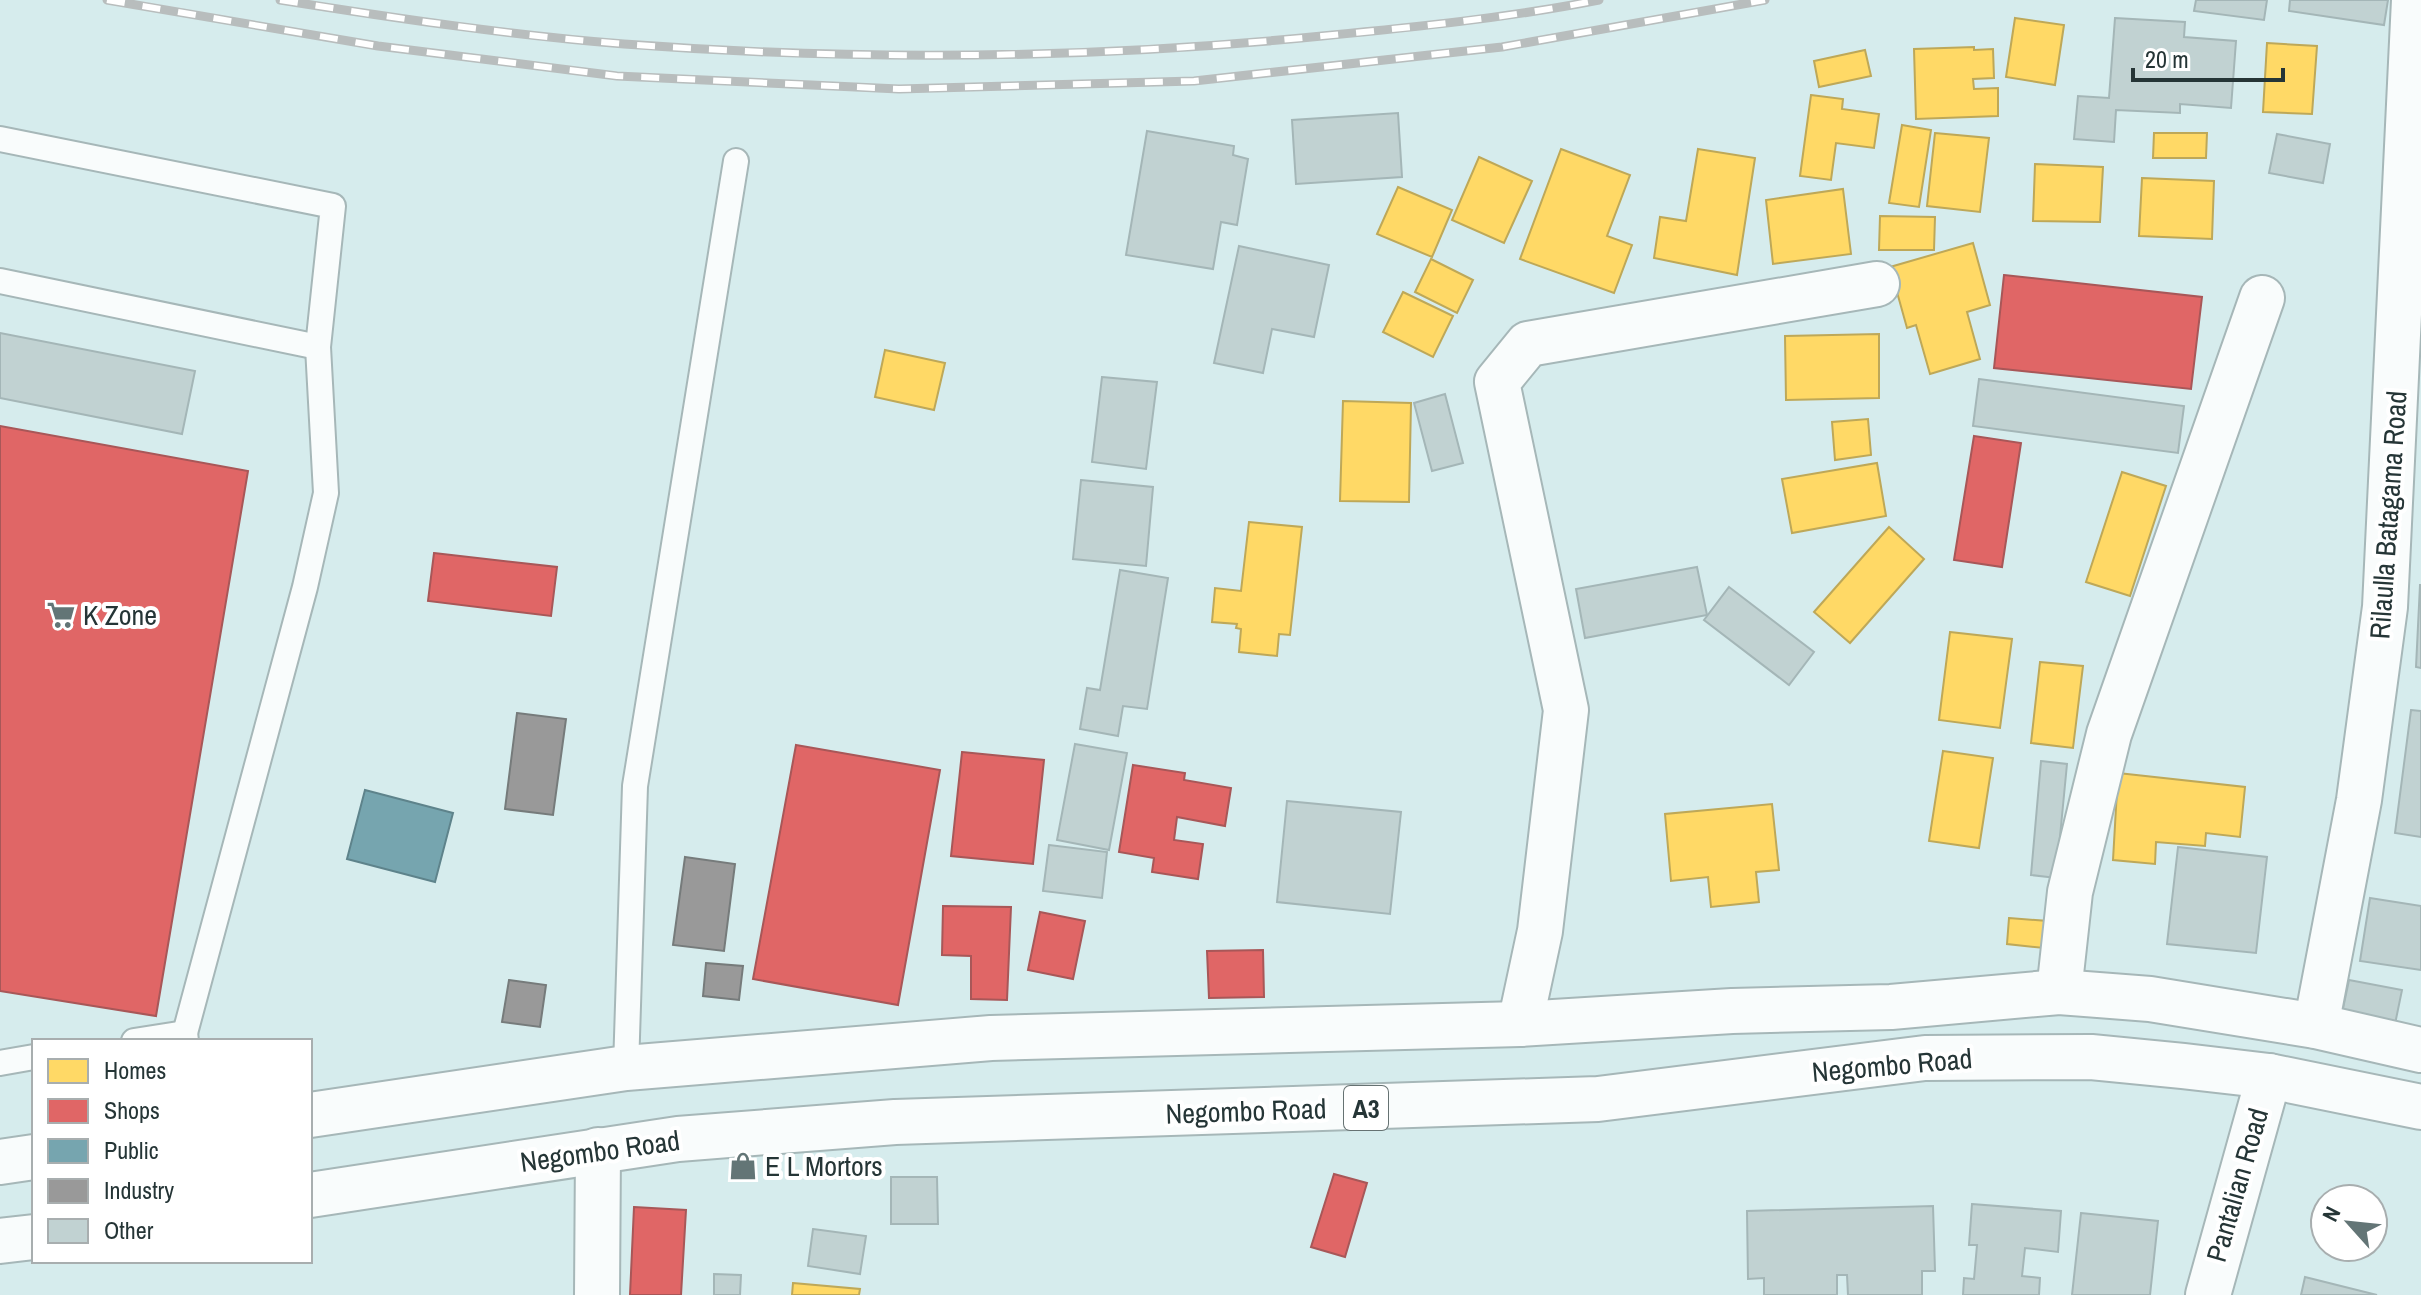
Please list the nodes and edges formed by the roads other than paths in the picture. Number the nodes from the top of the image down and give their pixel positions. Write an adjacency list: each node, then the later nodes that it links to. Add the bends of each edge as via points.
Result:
1 (2414, 0): 4 (main road, Rilaulla Batagama Road)
2 (0, 139): 8 (lane, via 333,206)
3 (736, 161): 17 (lane, via 635,786)
4 (2412, 258): 11 (main road, Rilaulla Batagama Road, via 2385,607 2359,800)
5 (0, 281): 8 (lane)
6 (1877, 284): 10 (main road, via 1528,344 1497,382 1566,710 1540,931)
7 (2262, 298): 9 (main road, via 2109,734 2070,892)
8 (318, 347): 12 (lane, via 326,493)
9 (2059, 992): 10 (main road, Negombo Road, via 1891,1007); 11 (main road, Negombo Road, via 2150,999)
10 (1520, 1024): 17 (main road, Negombo Road, via 991,1038)
11 (2316, 1026): 14 (main road, Negombo Road)
12 (185, 1037): 13 (lane)
13 (160, 1039)
14 (2421, 1050)
15 (32, 1057): 16 (lane)
16 (0, 1063)
17 (626, 1068): 20 (main road, Negombo Road)
18 (2269, 1076): 19 (main road, Negombo Road / A3); 21 (main road, Negombo Road / A3, via 2091,1057 1925,1058 1598,1099 895,1122); 28 (main road, Pantalian Road)
19 (2421, 1107)
20 (312, 1115)
21 (598, 1150): 24 (main road, Negombo Road / A3); 27 (main road)
22 (32, 1157): 23 (main road)
23 (0, 1162)
24 (312, 1195)
25 (32, 1237): 26 (main road)
26 (0, 1241)
27 (597, 1295)
28 (2208, 1295)

